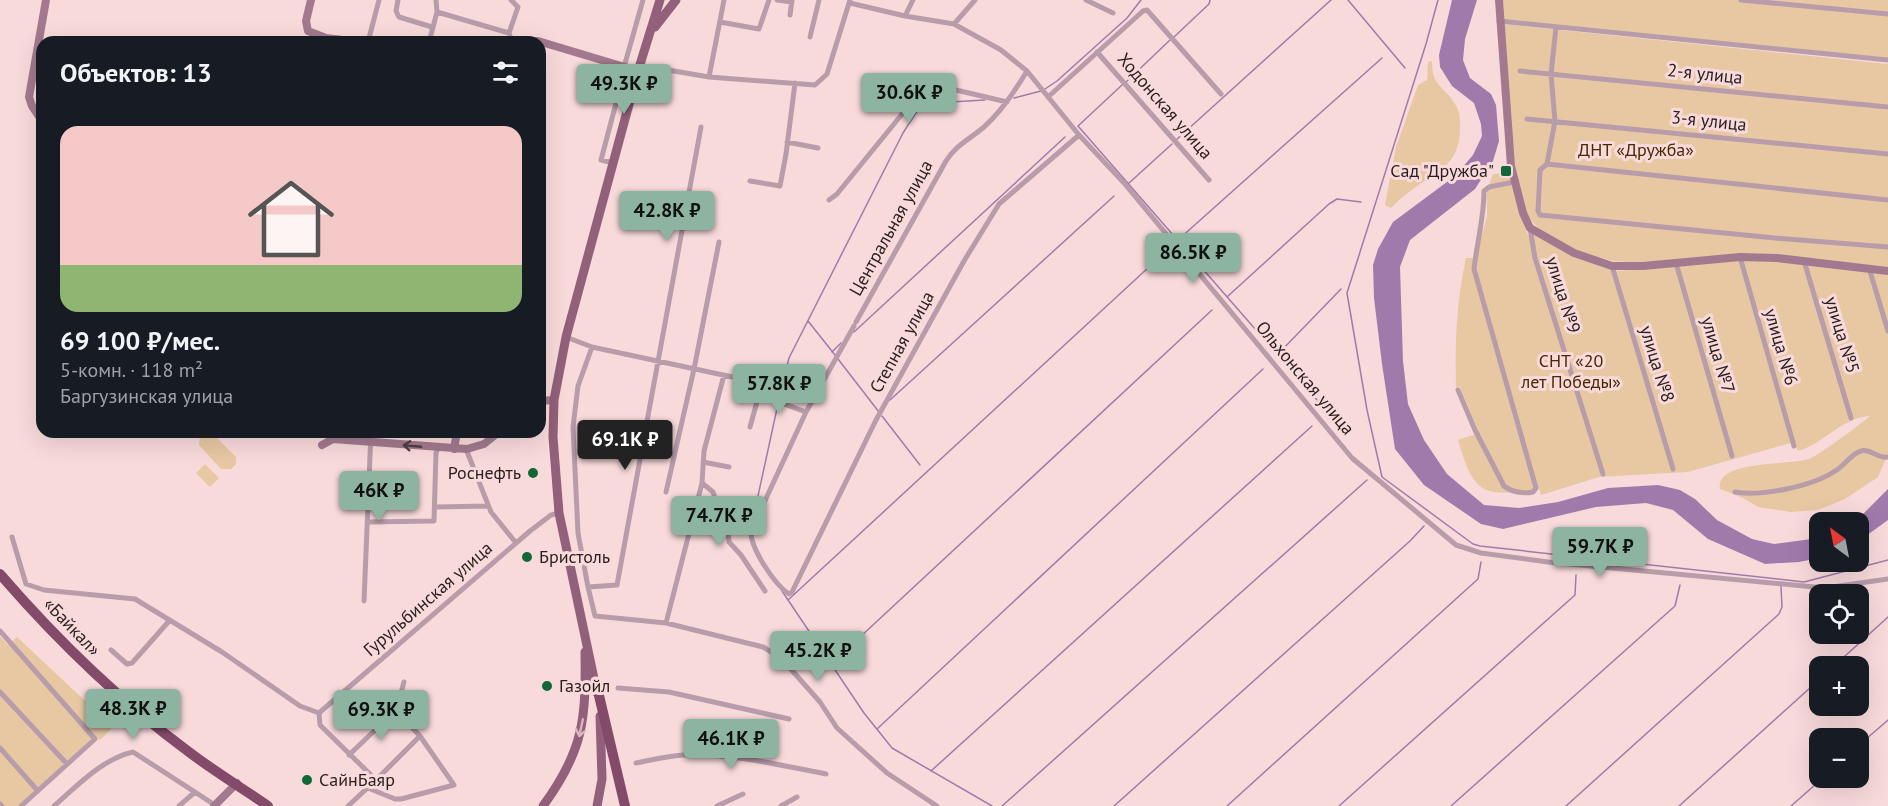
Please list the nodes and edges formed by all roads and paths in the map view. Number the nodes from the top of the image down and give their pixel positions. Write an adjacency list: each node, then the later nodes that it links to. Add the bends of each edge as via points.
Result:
1 (46, 0): 34 (street)
2 (311, 0): 35 (street, via 308,31)
3 (379, 0): 36 (street)
4 (398, 0): 31 (street, via 399,17)
5 (436, 0): 23 (street)
6 (511, 0): 22 (street)
7 (520, 0): 22 (street)
8 (643, 0): 45 (street)
9 (676, 0): 40 (main road)
10 (724, 0): 29 (street)
11 (769, 0): 29 (street, via 759,29)
12 (777, 0): 20 (street)
13 (819, 0): 39 (street)
14 (913, 0): 27 (street)
15 (975, 0): 30 (street)
16 (1086, 0): 24 (street)
17 (1499, 0): 28 (street)
18 (1742, 0): 25 (street)
19 (660, 1): 40 (main road)
20 (792, 1): 26 (street)
21 (850, 2): 27 (street); 51 (street, via 827,75 816,85)
22 (518, 7): 33 (street)
23 (437, 12): 31 (street); 33 (street)
24 (1113, 13)
25 (1888, 14)
26 (790, 15)
27 (905, 16): 30 (street)
28 (1499, 21): 32 (street); 68 (street)
29 (720, 22): 50 (street)
30 (954, 24): 47 (street, Ольхонская улица, via 1000,50)
31 (432, 27): 37 (street)
32 (1556, 27): 44 (street); 49 (street)
33 (509, 33): 38 (street)
34 (39, 36)
35 (321, 36)
36 (370, 36)
37 (430, 36)
38 (510, 36)
39 (810, 37)
40 (647, 39): 46 (main road)
41 (546, 44): 45 (street)
42 (1097, 52): 52 (street, via 1148,10); 53 (street); 66 (street, Ходонская улица)
43 (36, 56): 56 (street, via 29,97)
44 (1888, 60)
45 (624, 70): 46 (street); 64 (street, via 601,160)
46 (638, 71): 50 (street, via 668,70); 64 (main road)
47 (1027, 71): 53 (street, Ольхонская улица); 54 (street, Центральная улица)
48 (1520, 71): 49 (street, 2-я улица)
49 (1551, 74): 55 (street, 2-я улица); 58 (street)
50 (709, 77): 51 (street)
51 (795, 83): 61 (street)
52 (1221, 94)
53 (1048, 97): 60 (street, Ольхонская улица)
54 (1007, 102): 69 (street, via 922,82 907,108); 90 (street, Центральная улица, via 949,156)
55 (1888, 107)
56 (36, 112)
57 (1527, 119): 58 (street, 3-я улица)
58 (1555, 121): 63 (street, 3-я улица); 65 (street)
59 (700, 127): 83 (street)
60 (1079, 135): 118 (street, Ольхонская улица, via 1124,183 1352,458 1456,545 1548,562 1825,588); 122 (street, Степная улица, via 999,204 876,420)
61 (787, 142): 62 (street); 67 (street, via 780,186)
62 (818, 148)
63 (1888, 154)
64 (614, 163): 81 (main road)
65 (1547, 164): 70 (street); 73 (street, via 1540,171 1540,215)
66 (1209, 180)
67 (750, 181)
68 (1514, 182): 71 (street); 86 (street, via 1484,191 1484,216 1474,269 1536,488 1526,493 1504,486)
69 (829, 200)
70 (1888, 200)
71 (1530, 228): 77 (street, via 1574,253); 107 (street, улица №9, via 1535,258)
72 (719, 242): 84 (street)
73 (1888, 247)
74 (1740, 257): 75 (street); 76 (street); 98 (street, улица №6)
75 (1804, 261): 78 (street); 91 (street, улица №5)
76 (1676, 263): 77 (street); 102 (street, улица №7)
77 (1612, 266): 106 (street, улица №8)
78 (1869, 268): 79 (street); 80 (street)
79 (1888, 271)
80 (1888, 331)
81 (566, 337): 82 (street); 88 (main road)
82 (592, 347): 83 (street); 120 (street, via 578,386 573,427 578,533)
83 (657, 362): 84 (street); 120 (street, via 617,585)
84 (694, 369): 85 (street); 109 (street)
85 (724, 375): 87 (street, via 756,382); 104 (street)
86 (1458, 390)
87 (760, 395): 90 (street); 92 (street)
88 (554, 400): 89 (street); 113 (main road)
89 (546, 401)
90 (806, 412): 122 (street, Центральная улица, via 750,538 757,555 787,593)
91 (1851, 418)
92 (750, 427)
93 (370, 438): 96 (street)
94 (456, 438): 100 (street)
95 (492, 438): 101 (street)
96 (370, 443): 97 (street, via 333,440); 99 (street, one-way to 96); 114 (street)
97 (322, 445)
98 (1794, 446)
99 (438, 448): 100 (street); 112 (street)
100 (454, 449): 101 (street)
101 (466, 449): 111 (street)
102 (1732, 456)
103 (1888, 457): 110 (street, via 1860,451 1836,471 1810,484 1748,494)
104 (703, 462): 105 (street); 108 (street)
105 (729, 467)
106 (1673, 470)
107 (1603, 474)
108 (702, 483): 121 (street, via 713,492 719,510 728,520 729,542); 126 (street)
109 (666, 492)
110 (1735, 492)
111 (487, 506): 112 (street); 116 (street)
112 (435, 507): 114 (street, via 434,521)
113 (559, 513): 116 (street, Гурульбинская улица); 127 (main road)
114 (367, 522): 124 (street)
115 (12, 537): 119 (street)
116 (516, 543): 135 (street, Гурульбинская улица)
117 (0, 574): 123 (highway, «Байкал»)
118 (1888, 579)
119 (26, 584): 123 (street); 125 (street, via 44,590 135,599)
120 (588, 587): 126 (street, via 595,616)
121 (765, 591)
122 (792, 592)
123 (17, 594): 144 (highway, «Байкал», via 108,688 191,754)
124 (364, 601)
125 (170, 620): 129 (street, via 132,663 127,664); 135 (street, via 300,706)
126 (666, 623): 161 (street, via 763,648 781,658 837,728 887,773)
127 (585, 628): 131 (main road); 156 (main road, one-way to 156, via 586,700 582,725 567,770)
128 (0, 631): 141 (street, via 95,740)
129 (111, 650)
130 (404, 682): 134 (street)
131 (597, 687): 157 (main road, via 602,755); 158 (highway)
132 (618, 688): 136 (street, via 669,692)
133 (0, 692): 141 (street)
134 (396, 710): 137 (street); 139 (street)
135 (319, 713): 139 (street, via 320,725)
136 (789, 719)
137 (420, 736): 143 (street); 145 (street, via 454,785 401,799)
138 (0, 748): 146 (street)
139 (349, 755): 143 (street)
140 (636, 763): 142 (street, via 701,755)
141 (67, 764): 146 (street)
142 (826, 774)
143 (376, 780): 145 (street)
144 (237, 783): 150 (street); 154 (highway, «Байкал»)
145 (368, 788): 155 (street)
146 (38, 791): 151 (street)
147 (195, 792): 150 (street); 152 (street, via 133,752 122,754 93,773); 153 (street)
148 (743, 794): 159 (street)
149 (797, 796): 160 (street)
150 (215, 805)
151 (21, 806)
152 (54, 806)
153 (179, 806)
154 (268, 806)
155 (348, 806)
156 (543, 806)
157 (597, 806)
158 (625, 806)
159 (717, 806)
160 (781, 806)
161 (937, 806)

